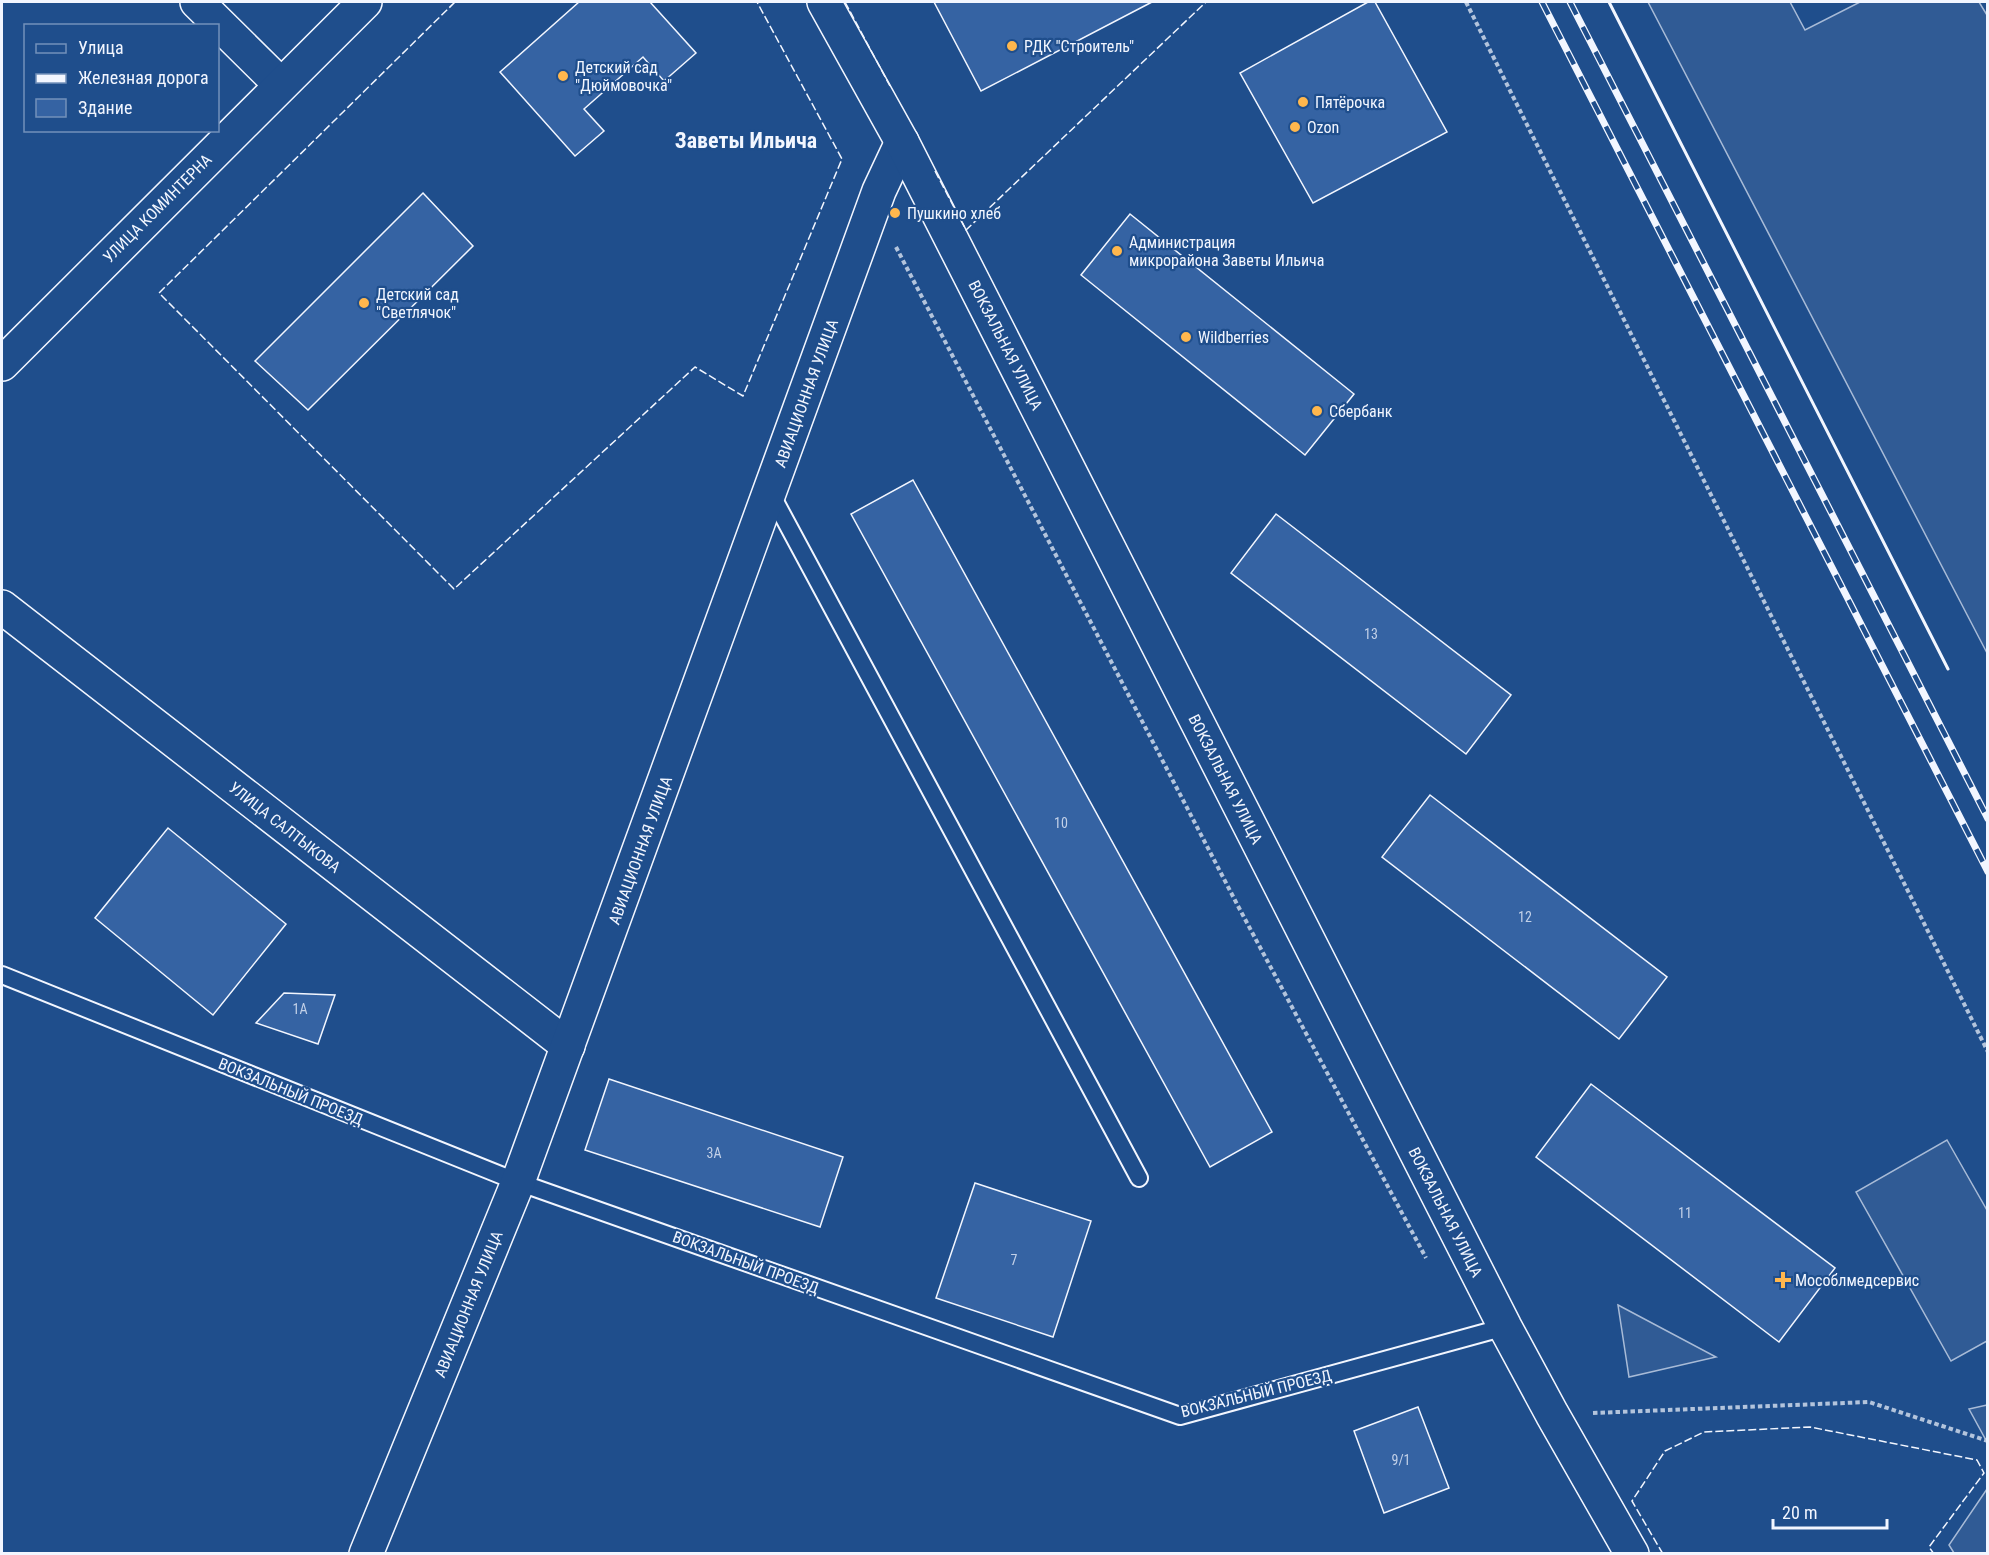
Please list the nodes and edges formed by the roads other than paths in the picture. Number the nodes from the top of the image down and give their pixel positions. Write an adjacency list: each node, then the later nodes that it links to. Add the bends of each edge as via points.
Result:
1 (197, 2): 4 (street)
2 (364, 2): 4 (street, УЛИЦА КОМИНТЕРНА)
3 (824, 2): 5 (street, ВОКЗАЛЬНАЯ УЛИЦА)
4 (281, 85): 6 (street, УЛИЦА КОМИНТЕРНА)
5 (902, 142): 7 (street, АВИАЦИОННАЯ УЛИЦА, via 885,176); 13 (street, ВОКЗАЛЬНАЯ УЛИЦА)
6 (2, 364)
7 (770, 492): 10 (street, АВИАЦИОННАЯ УЛИЦА); 11 (lane)
8 (2, 607): 10 (street, УЛИЦА САЛТЫКОВА)
9 (2, 975): 12 (lane, ВОКЗАЛЬНЫЙ ПРОЕЗД)
10 (568, 1046): 12 (street, АВИАЦИОННАЯ УЛИЦА)
11 (1139, 1178)
12 (518, 1182): 13 (lane, ВОКЗАЛЬНЫЙ ПРОЕЗД, via 1180,1416); 14 (street, АВИАЦИОННАЯ УЛИЦА)
13 (1505, 1327): 15 (street, ВОКЗАЛЬНАЯ УЛИЦА)
14 (366, 1554)
15 (1632, 1554)

